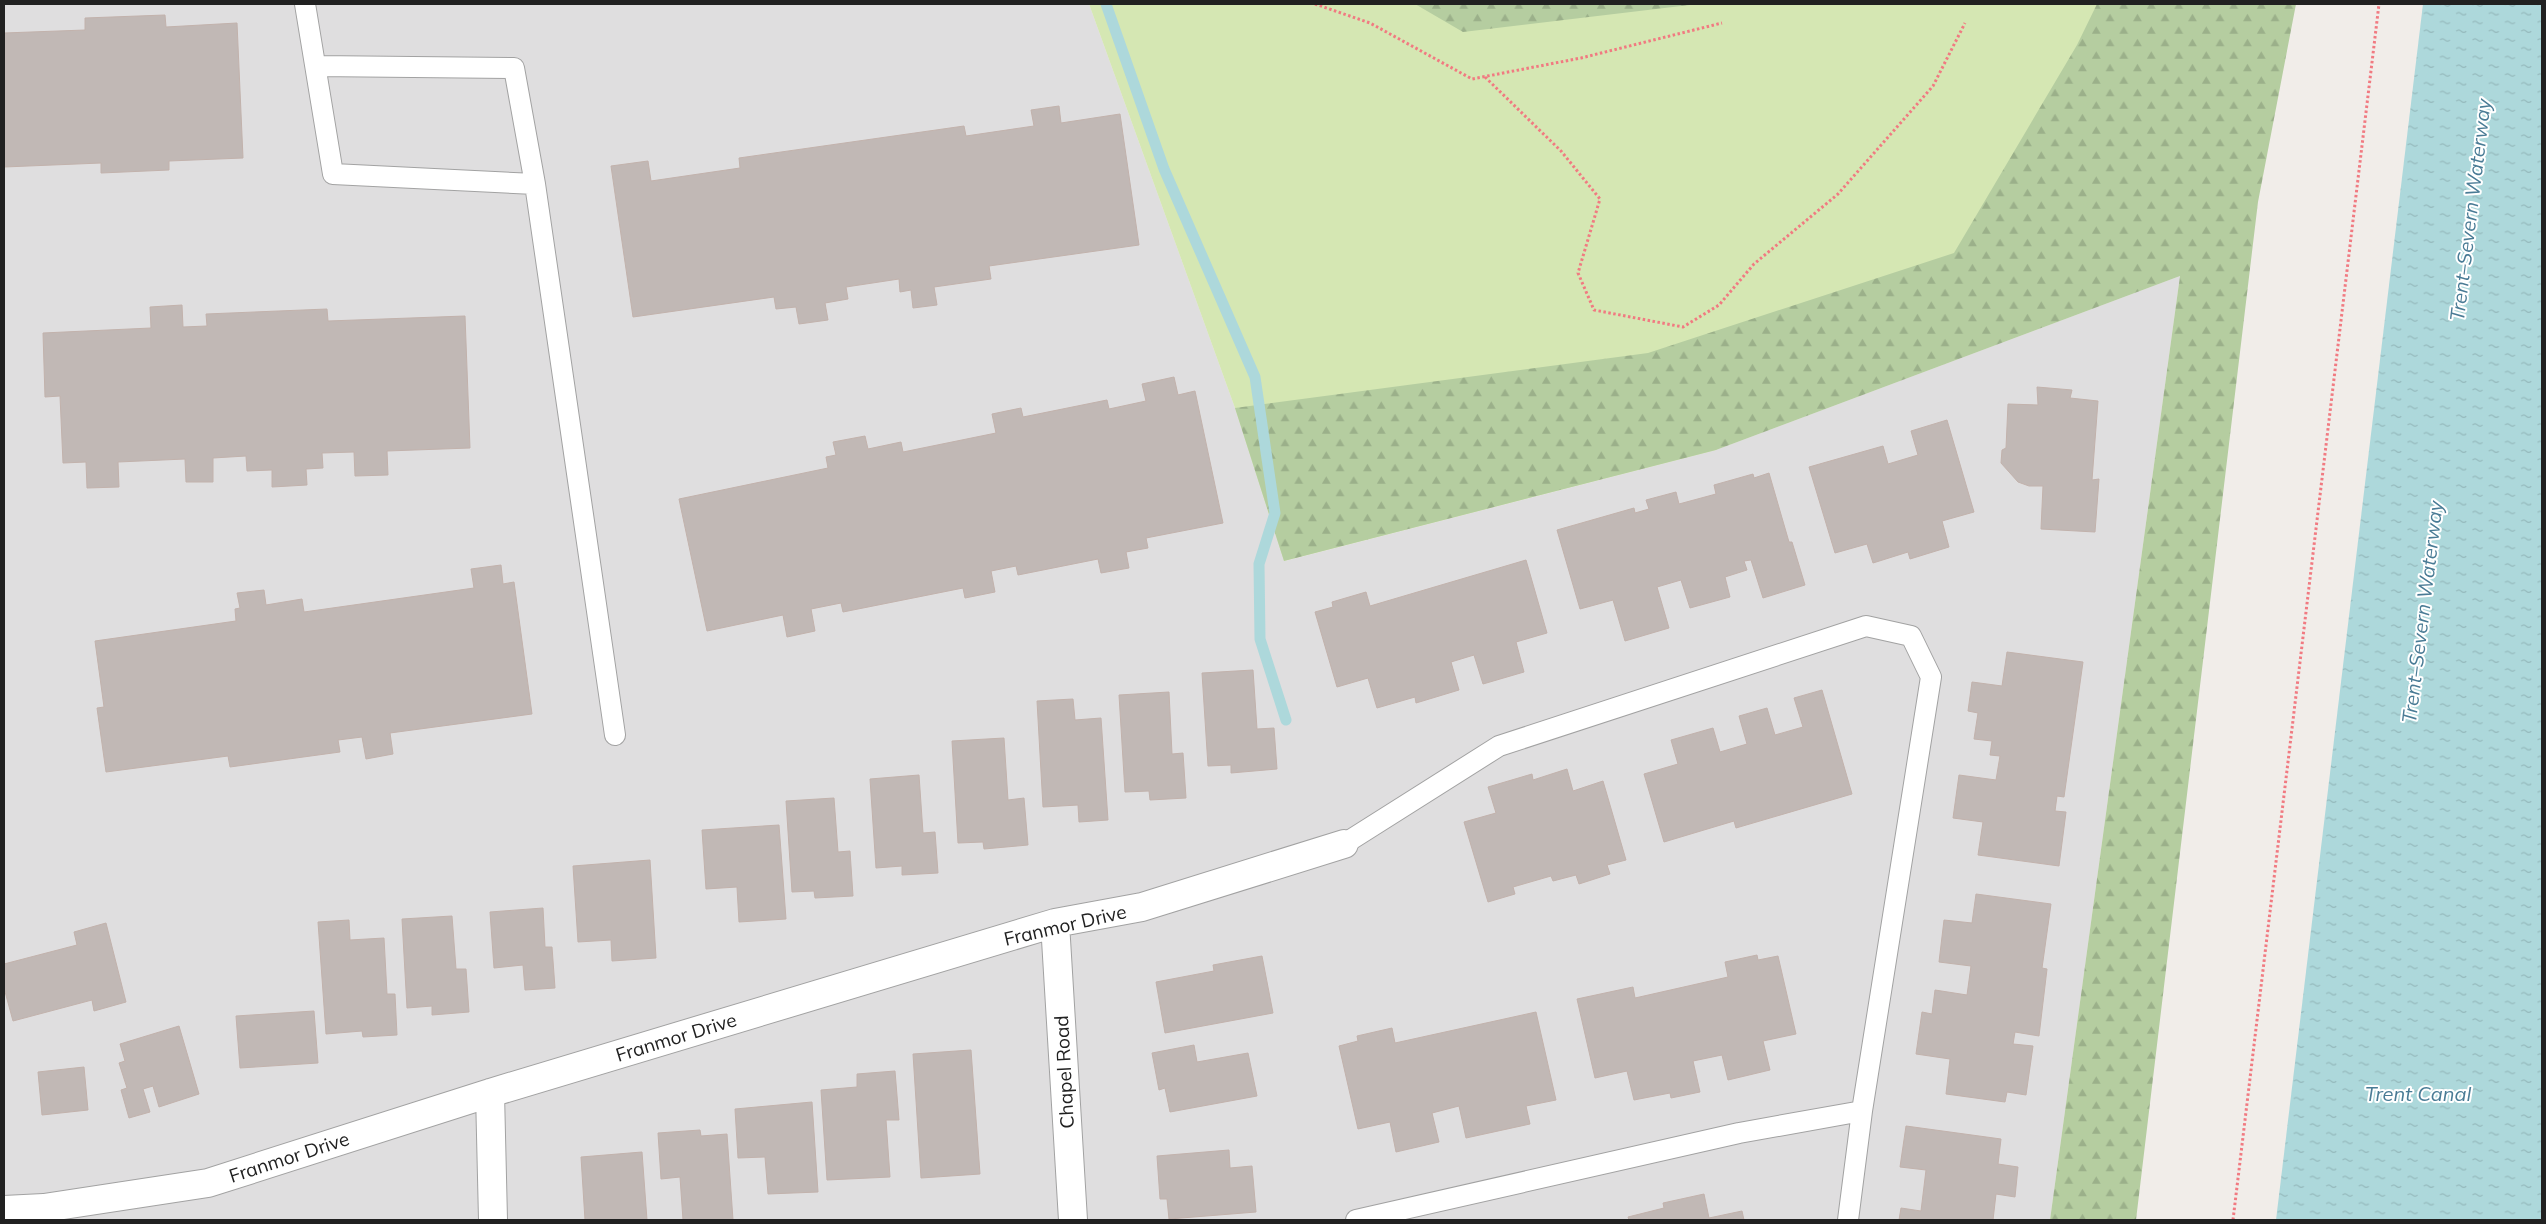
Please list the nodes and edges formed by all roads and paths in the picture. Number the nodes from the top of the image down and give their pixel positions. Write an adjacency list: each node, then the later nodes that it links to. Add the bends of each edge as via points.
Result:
1 (304, 4): 6 (lane)
2 (1315, 4): 7 (path, via 1370,22 1472,79)
3 (2379, 4): 19 (path)
4 (1722, 23): 7 (path, via 1581,58)
5 (1965, 23): 7 (path, via 1933,86 1838,194 1754,264 1718,305 1683,327 1594,310 1578,273 1600,198 1562,151)
6 (316, 66): 8 (lane, via 333,174); 8 (lane, via 514,68)
7 (1485, 77)
8 (535, 184): 9 (lane)
9 (615, 735)
10 (1344, 844): 11 (street, Franmor Drive, via 1142,907); 13 (lane, via 1499,746 1866,626 1911,636 1932,677)
11 (1055, 923): 12 (street, Franmor Drive); 16 (street, Chapel Road)
12 (490, 1093): 14 (street, Franmor Drive, via 208,1183 44,1208); 15 (street)
13 (1862, 1112): 17 (lane, via 1739,1133); 18 (lane)
14 (4, 1210)
15 (493, 1220)
16 (1073, 1220)
17 (1356, 1220)
18 (1848, 1220)
19 (2233, 1220)

